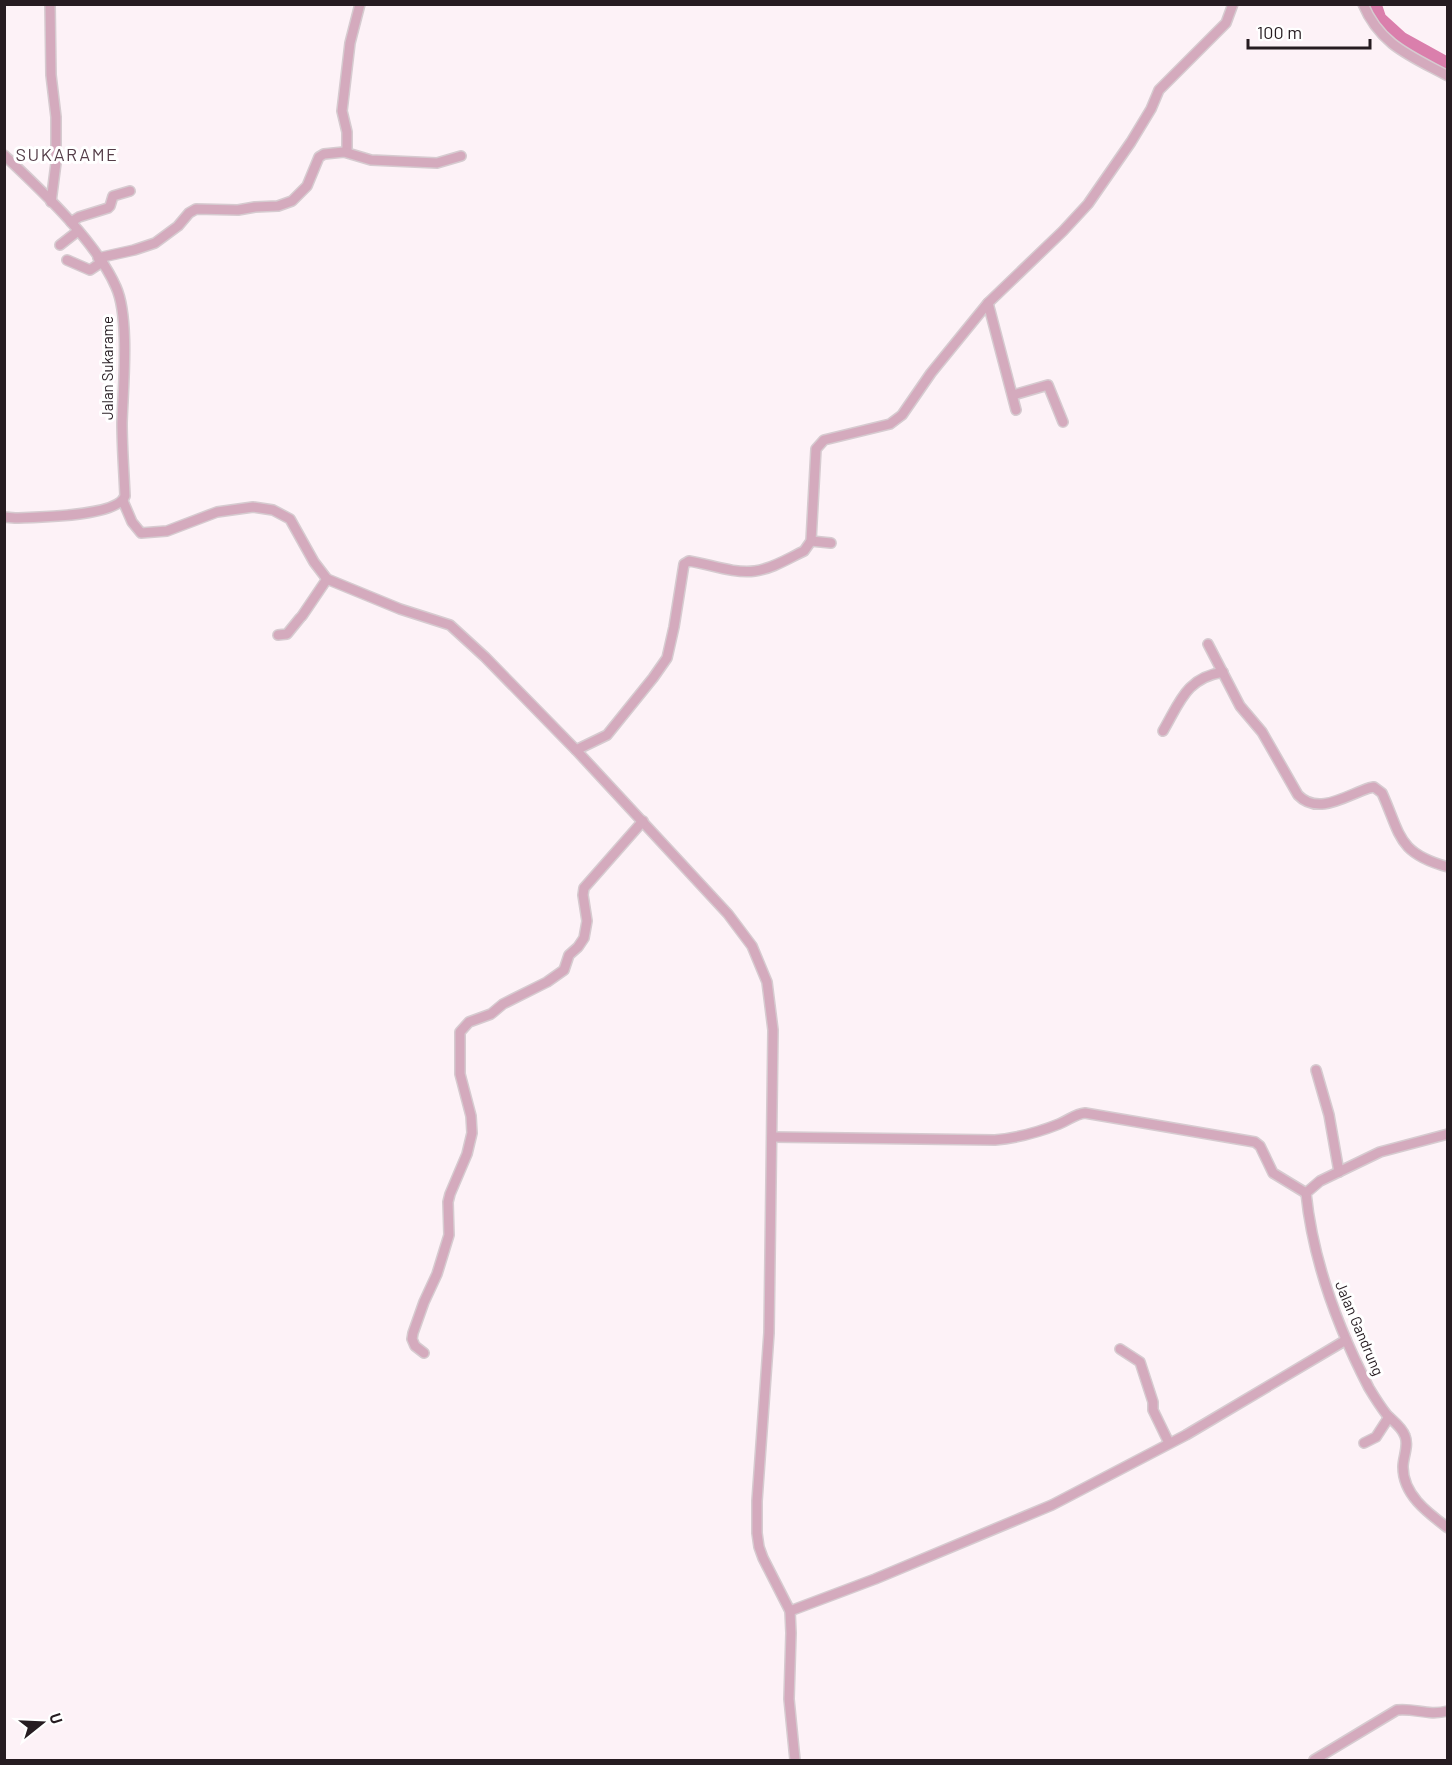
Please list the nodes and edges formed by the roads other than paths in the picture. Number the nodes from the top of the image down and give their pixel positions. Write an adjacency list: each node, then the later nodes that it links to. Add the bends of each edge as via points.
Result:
1 (50, 4): 10 (street, via 56,117)
2 (360, 4): 6 (street, via 350,43 342,111)
3 (1233, 4): 16 (street, via 1226,24 1159,90 1131,142 1088,204)
4 (1363, 4): 5 (street, via 1376,29 1390,44)
5 (1448, 76)
6 (347, 152): 8 (street, via 371,160 432,163); 15 (street, via 320,155 307,186 295,200 238,210 196,209 155,243)
7 (4, 155): 10 (street, Jalan Sukarame)
8 (461, 156)
9 (129, 191): 11 (street, via 113,196 109,207)
10 (51, 202): 11 (street, Jalan Sukarame)
11 (71, 222): 12 (street, Jalan Sukarame)
12 (78, 231): 13 (street); 15 (street, Jalan Sukarame)
13 (60, 245)
14 (67, 260): 15 (street, via 90,270)
15 (100, 260): 20 (street, Jalan Sukarame, via 117,289 122,311)
16 (988, 303): 17 (street); 22 (street, via 897,420 819,443)
17 (1013, 395): 18 (street); 19 (street, via 1048,386)
18 (1016, 410)
19 (1063, 422)
20 (123, 501): 21 (street, via 90,513); 24 (street, via 141,533 167,531 217,512 253,507 273,510 290,519)
21 (4, 517)
22 (811, 541): 23 (street); 29 (street, via 804,551 755,571 689,561 684,564 667,658 607,735)
23 (831, 543)
24 (327, 579): 25 (street, via 287,634); 29 (street, via 450,625)
25 (278, 635)
26 (1208, 644): 27 (street)
27 (1223, 672): 28 (street, via 1193,683); 31 (street, via 1240,706 1262,732 1298,795 1319,805 1370,788 1378,789 1406,846 1419,856)
28 (1163, 731)
29 (576, 750): 30 (street)
30 (643, 821): 34 (street, via 728,914 752,946 767,982 773,1030); 39 (street, via 584,888 584,938 569,955 564,970 491,1014 469,1022 460,1032 460,1074 472,1133 448,1202 449,1235 413,1335 414,1346)
31 (1448, 867)
32 (1316, 1070): 35 (street)
33 (1448, 1134): 35 (street, via 1380,1152)
34 (772, 1137): 36 (street, via 995,1140 1013,1138 1085,1113 1255,1142 1273,1173); 44 (street, via 769,1333 757,1533 763,1558)
35 (1339, 1172): 36 (street, via 1320,1180)
36 (1306, 1193): 37 (street, Jalan Gandrung, via 1315,1251)
37 (1346, 1340): 40 (street, Jalan Gandrung, via 1377,1403); 41 (street)
38 (1120, 1349): 41 (street, via 1140,1362 1153,1410)
39 (424, 1353)
40 (1389, 1417): 42 (street, via 1376,1437); 43 (street, Jalan Gandrung, via 1405,1435 1403,1469 1413,1497)
41 (1169, 1443): 44 (street, via 1052,1505)
42 (1364, 1443)
43 (1448, 1528)
44 (790, 1611): 46 (street, via 789,1699)
45 (1448, 1711): 47 (street, via 1436,1714 1397,1710)
46 (795, 1761)
47 (1314, 1761)

